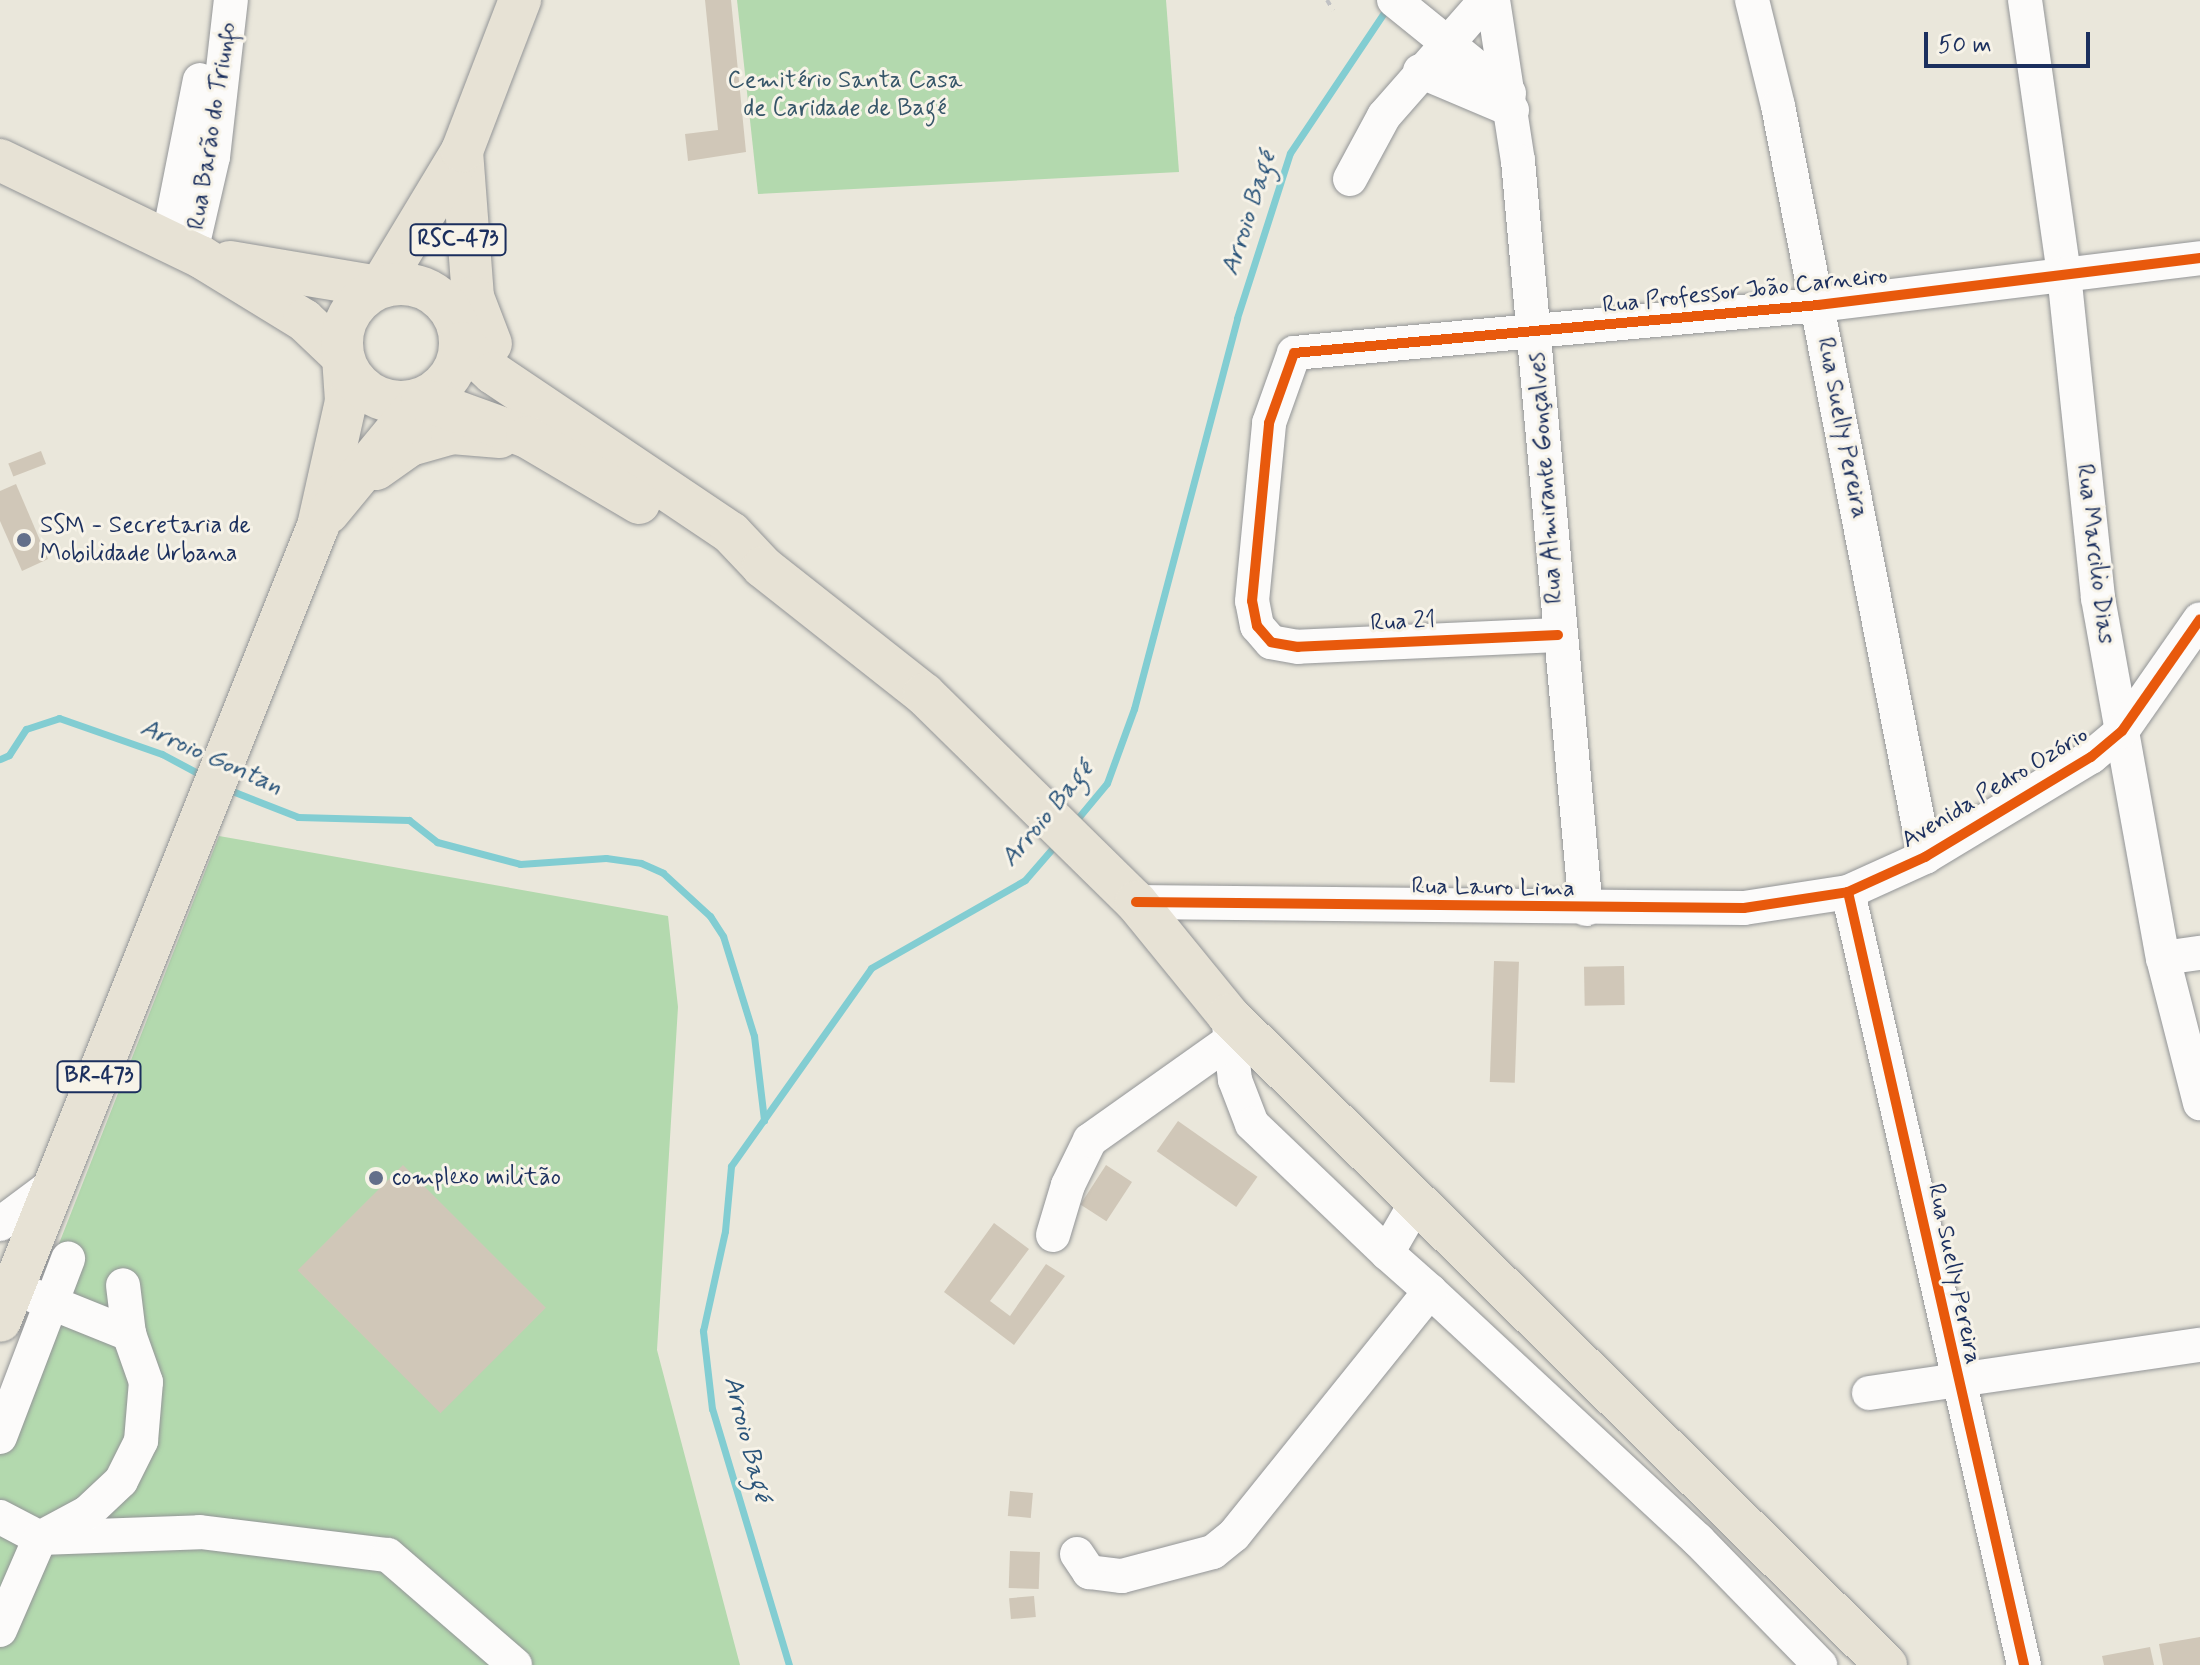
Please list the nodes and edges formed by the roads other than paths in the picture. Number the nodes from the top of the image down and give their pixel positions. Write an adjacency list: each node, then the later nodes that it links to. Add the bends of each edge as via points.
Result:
1 (211, 0): 15 (street, Rua Barão do Triunfo, via 190,140)
2 (231, 0): 15 (street, Rua Barão do Triunfo, via 213,157)
3 (520, 0): 12 (main road, RSC-473)
4 (1394, 0): 9 (street)
5 (1486, 0): 9 (street)
6 (1493, 0): 11 (street, Rua Almirante Gonçalves)
7 (1752, 0): 20 (street, Rua Suelly Pereira)
8 (2025, 0): 17 (street, Rua Marcilio Dias)
9 (1436, 33): 10 (street); 11 (street)
10 (1420, 71): 11 (street); 14 (street, via 1384,116)
11 (1511, 101): 21 (street, Rua Almirante Gonçalves)
12 (462, 151): 18 (main road, via 399,231 352,261); 19 (main road, RSC-473); 22 (main road, RSC-473); 25 (main road, via 473,297 493,350)
13 (2, 166): 15 (main road)
14 (1350, 179)
15 (187, 250): 18 (main road)
16 (2200, 258): 17 (street, Rua Professor João Carneiro)
17 (2064, 274): 20 (street, Rua Professor João Carneiro); 31 (street, Rua Marcilio Dias, via 2089,536)
18 (261, 280): 19 (main road); 23 (main road); 26 (main road, via 306,336 322,368 331,426)
19 (380, 287): 22 (main road, via 408,284 435,294); 23 (main road, via 348,316)
20 (1818, 305): 21 (street, Rua Professor João Carneiro); 32 (street, Rua Suelly Pereira)
21 (1534, 334): 28 (street, Rua Professor João Carneiro, via 1294,353 1269,423 1252,601); 29 (street, Rua Almirante Gonçalves)
22 (460, 336): 24 (main road, via 446,382); 25 (main road)
23 (343, 357): 24 (main road, via 367,392 394,402); 26 (main road, via 346,401)
24 (422, 399): 25 (main road); 26 (main road)
25 (574, 445): 26 (main road, via 452,433 399,453 367,475); 34 (main road, via 731,533 763,567 924,694)
26 (318, 526): 40 (main road, BR-473)
27 (2200, 619): 30 (street, Avenida Pedro Ozório)
28 (1257, 626): 29 (street, Rua 21, via 1271,642 1298,647)
29 (1558, 635): 35 (street, Rua Almirante Gonçalves)
30 (2190, 649): 31 (street, Avenida Pedro Ozório)
31 (2122, 731): 32 (street, Avenida Pedro Ozório, via 2091,757); 37 (street, Rua Marcilio Dias)
32 (1925, 857): 33 (street, Avenida Pedro Ozório)
33 (1848, 892): 35 (street, Rua Lauro Lima, via 1744,908); 54 (street, Rua Suelly Pereira)
34 (1126, 893): 35 (street, Rua Lauro Lima); 38 (main road)
35 (1586, 909)
36 (2200, 953): 37 (street)
37 (2163, 958): 39 (street, Rua Marcilio Dias)
38 (1229, 1027): 41 (main road); 43 (street, via 1090,1140 1068,1185); 44 (street, via 1235,1080 1252,1124)
39 (2200, 1103)
40 (59, 1180): 42 (street); 49 (main road, BR-473)
41 (1417, 1201): 44 (street); 50 (main road)
42 (0, 1224)
43 (1053, 1235)
44 (1387, 1253): 47 (street)
45 (68, 1259): 48 (street)
46 (123, 1285): 51 (street)
47 (1430, 1291): 53 (street); 61 (street, via 1234,1535 1213,1552 1122,1576 1089,1572)
48 (51, 1302): 49 (street); 51 (street); 57 (street)
49 (5, 1303)
50 (1534, 1317): 53 (street); 56 (main road)
51 (129, 1334): 60 (street, via 146,1382 141,1441 121,1481 99,1502)
52 (2200, 1345): 54 (street)
53 (1498, 1354): 58 (street)
54 (1956, 1376): 55 (street); 68 (street, Rua Suelly Pereira)
55 (1869, 1393)
56 (1655, 1436): 58 (street); 62 (main road)
57 (0, 1437)
58 (1617, 1465): 63 (street)
59 (0, 1517): 60 (street)
60 (40, 1538): 64 (street); 65 (street, via 200,1532 388,1555)
61 (1077, 1554)
62 (1778, 1559): 63 (street); 67 (main road)
63 (1746, 1589): 66 (street)
64 (0, 1630)
65 (515, 1665)
66 (1820, 1665)
67 (1886, 1665)
68 (2024, 1665)

